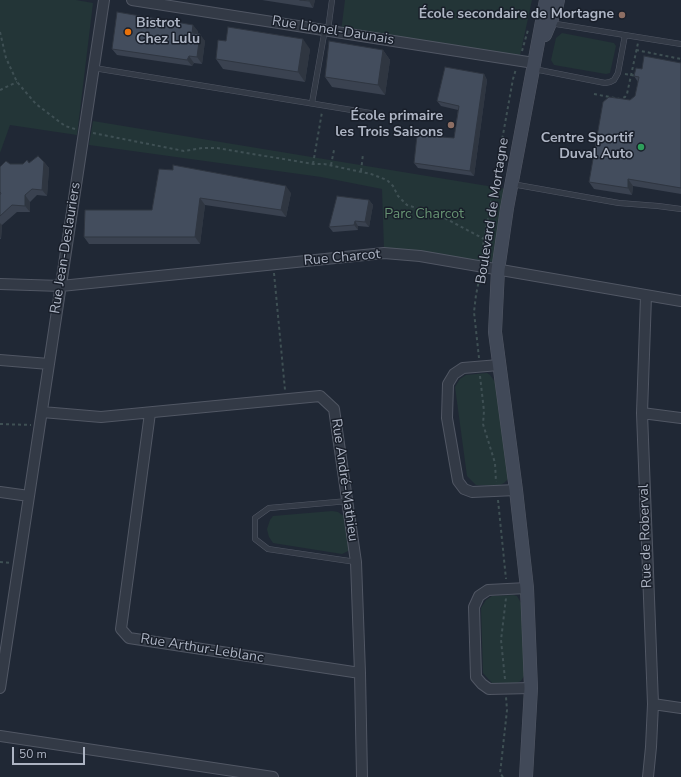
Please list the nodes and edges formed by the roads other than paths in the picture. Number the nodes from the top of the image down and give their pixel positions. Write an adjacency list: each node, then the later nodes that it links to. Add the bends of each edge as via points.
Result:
1 (104, 0): 11 (street, Rue Jean-Deslauriers)
2 (132, 0): 7 (street, Rue Lionel-Daunais)
3 (332, 0): 7 (lane)
4 (546, 0): 10 (street, Boulevard de Mortagne)
5 (558, 0): 6 (street, Boulevard de Mortagne)
6 (550, 22): 8 (lane); 10 (street, Boulevard de Mortagne)
7 (326, 29): 10 (street, Rue Lionel-Daunais); 12 (lane)
8 (625, 35): 9 (lane); 10 (lane, via 617,77 610,82 605,83)
9 (681, 44)
10 (534, 66): 14 (street, Boulevard de Mortagne)
11 (94, 68): 12 (lane); 18 (street, Rue Jean-Deslauriers)
12 (312, 103): 13 (lane)
13 (370, 113)
14 (512, 184): 15 (lane, via 619,203); 16 (street, Boulevard de Mortagne)
15 (681, 209)
16 (498, 270): 18 (street, Rue Charcot, via 420,256 384,253); 19 (street, Rue Charcot); 23 (street, Boulevard de Mortagne, via 495,332)
17 (0, 284): 18 (street, Rue Charcot)
18 (61, 286): 22 (street, Rue Jean-Deslauriers)
19 (646, 296): 20 (street, Rue Charcot); 26 (street, Rue de Roberval)
20 (681, 301)
21 (0, 360): 22 (street)
22 (49, 364): 24 (street, Rue Jean-Deslauriers)
23 (499, 365): 28 (street, Boulevard de Mortagne); 28 (street, via 462,368 454,374 448,384 447,418 458,481 464,489 472,492)
24 (42, 412): 25 (street, Rue André-Mathieu, via 102,417); 30 (street, Rue Jean-Deslauriers)
25 (150, 413): 31 (street, Rue André-Mathieu, via 320,396 334,409); 35 (street, Rue Arthur-Leblanc, via 121,629 129,638)
26 (642, 413): 27 (street); 38 (street, Rue de Roberval)
27 (681, 418)
28 (516, 490): 33 (street, Boulevard de Mortagne)
29 (0, 492): 30 (street)
30 (29, 496): 34 (street, Rue Jean-Deslauriers)
31 (348, 501): 32 (street, Rue André-Mathieu); 32 (lane, via 268,508 255,518 256,539 268,549)
32 (356, 562): 35 (street, Rue André-Mathieu)
33 (527, 588): 37 (street, Boulevard de Mortagne); 37 (street, via 488,590 479,596 474,607 476,677 489,689)
34 (3, 647): 36 (street, Rue Jean-Deslauriers)
35 (360, 673): 42 (street, Rue André-Mathieu)
36 (0, 688)
37 (531, 688): 43 (street, Boulevard de Mortagne)
38 (653, 704): 39 (street); 44 (street, Rue de Roberval)
39 (681, 708)
40 (0, 736): 41 (street)
41 (273, 777)
42 (362, 777)
43 (526, 777)
44 (648, 777)

